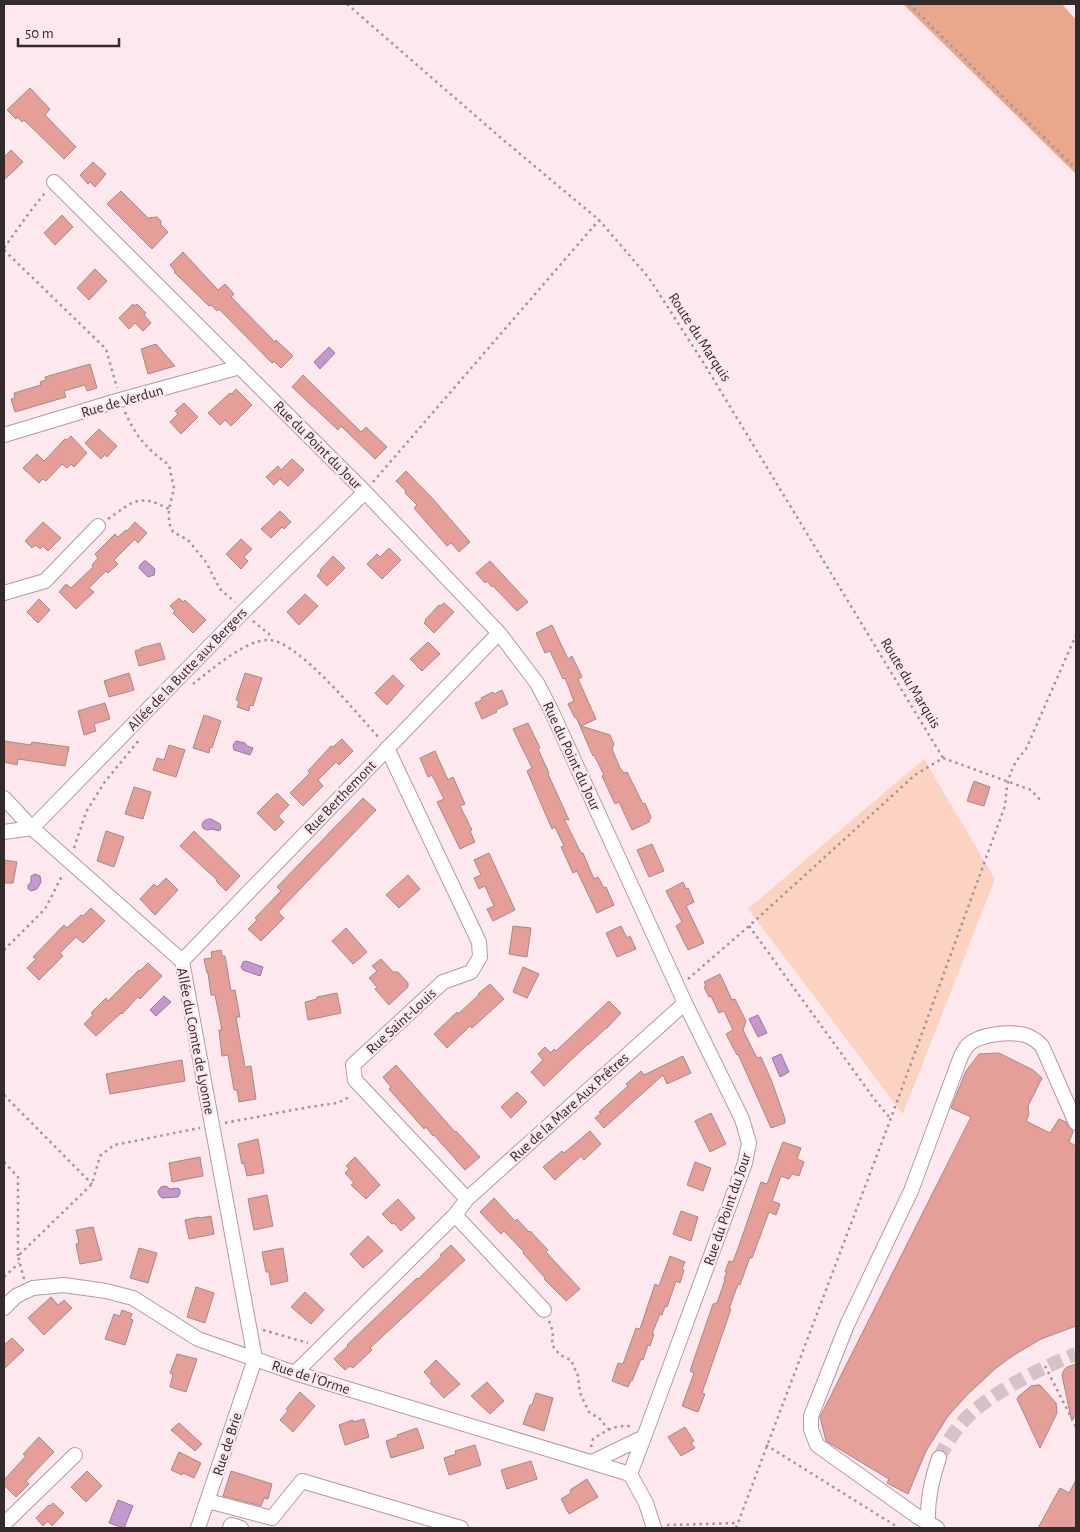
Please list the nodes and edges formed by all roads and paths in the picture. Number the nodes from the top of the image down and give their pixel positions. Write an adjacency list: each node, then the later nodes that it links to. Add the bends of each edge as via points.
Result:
1 (347, 4): 5 (path, Route du Marquis)
2 (909, 4): 3 (path)
3 (1076, 169)
4 (54, 182): 6 (path); 7 (street, Rue du Point du Jour)
5 (599, 220): 11 (path); 23 (path, Route du Marquis, via 649,278 703,362)
6 (4, 249): 8 (path, via 106,349)
7 (240, 367): 10 (street, Rue de Verdun); 11 (street, Rue du Point du Jour)
8 (118, 394)
9 (123, 408): 12 (path, via 131,427 150,451 169,465 174,488)
10 (4, 435)
11 (365, 492): 17 (street, Rue du Point du Jour); 27 (street, Allée de la Butte aux Bergers)
12 (169, 509): 13 (path, via 153,501 133,501); 15 (path, via 169,523 174,532 188,540 206,562 220,589)
13 (98, 526): 14 (street, via 45,581)
14 (4, 593)
15 (239, 607)
16 (248, 616): 19 (path, via 269,634)
17 (499, 633): 22 (street, Rue Berthemont); 33 (street, Rue du Point du Jour, via 537,683 551,710)
18 (1076, 635): 24 (path, via 1026,749)
19 (270, 639): 20 (path, via 245,647); 22 (path, via 289,647 307,661)
20 (192, 686)
21 (144, 734): 29 (path, via 104,783 86,812)
22 (388, 748): 32 (street, Rue Berthemont); 35 (street, Rue Saint-Louis, via 479,942 480,958 471,972 443,982 353,1065 355,1080)
23 (943, 758): 24 (path); 30 (path, via 915,775)
24 (1007, 780): 26 (path, via 1031,790); 37 (path, via 1005,806)
25 (4, 798): 27 (street, Allée du Comte de Lyonne)
26 (1042, 802)
27 (32, 828): 28 (street); 29 (street, Allée du Comte de Lyonne)
28 (4, 832)
29 (69, 862): 31 (path, via 45,909); 32 (street, Allée du Comte de Lyonne)
30 (749, 926): 33 (path); 37 (path, via 874,1100)
31 (4, 950)
32 (182, 961): 39 (street, Allée du Comte de Lyonne)
33 (678, 987): 34 (street, Rue du Point du Jour)
34 (685, 1003): 42 (street, Rue de la Mare Aux Prêtres); 57 (street, Rue du Point du Jour, via 742,1119 749,1143 745,1163)
35 (364, 1090): 39 (path, via 338,1103); 42 (street, Rue Saint-Louis)
36 (4, 1096): 41 (path)
37 (891, 1118): 58 (path)
38 (1076, 1123): 67 (street, via 1042,1046 1035,1040 1025,1035 993,1035 968,1045 911,1191 846,1325 811,1416 811,1429 817,1445)
39 (212, 1125): 41 (path, via 114,1145 100,1156); 50 (street, Allée du Comte de Lyonne)
40 (4, 1162): 44 (path, via 18,1177)
41 (92, 1184): 44 (path)
42 (467, 1199): 43 (street, Rue de la Mare Aux Prêtres)
43 (455, 1215): 49 (street); 51 (street, Rue de la Mare Aux Prêtres)
44 (18, 1256): 45 (path)
45 (19, 1262): 46 (path); 47 (path)
46 (4, 1277)
47 (27, 1290): 48 (street, Rue de l'Orme); 52 (street, Rue de l'Orme, via 64,1285 133,1298 198,1339)
48 (4, 1308)
49 (544, 1310): 56 (path, via 553,1332 552,1345 560,1355 571,1360 589,1412)
50 (248, 1326): 51 (path); 52 (street, Allée du Comte de Lyonne)
51 (321, 1347): 54 (street, Rue de la Mare Aux Prêtres)
52 (254, 1359): 54 (street, Rue de l'Orme); 63 (street, Rue de Brie)
53 (1045, 1366): 55 (path)
54 (295, 1374): 61 (street, Rue de l'Orme)
55 (1076, 1427)
56 (608, 1429): 57 (path, via 626,1425); 61 (path, via 593,1439)
57 (646, 1433): 61 (street); 62 (street, Rue du Point du Jour)
58 (766, 1445): 64 (path); 74 (path)
59 (75, 1455): 66 (street)
60 (939, 1458): 67 (street, via 928,1514)
61 (589, 1461): 62 (street, Rue de l'Orme)
62 (630, 1474): 68 (street, via 646,1503)
63 (208, 1501): 65 (street); 69 (street, Rue de Brie)
64 (738, 1522): 68 (path); 73 (path)
65 (271, 1523): 72 (street, via 302,1481)
66 (4, 1524)
67 (933, 1526)
68 (653, 1527)
69 (198, 1528)
70 (230, 1528): 71 (street, via 231,1525)
71 (242, 1528)
72 (461, 1528)
73 (736, 1528)
74 (900, 1528)

